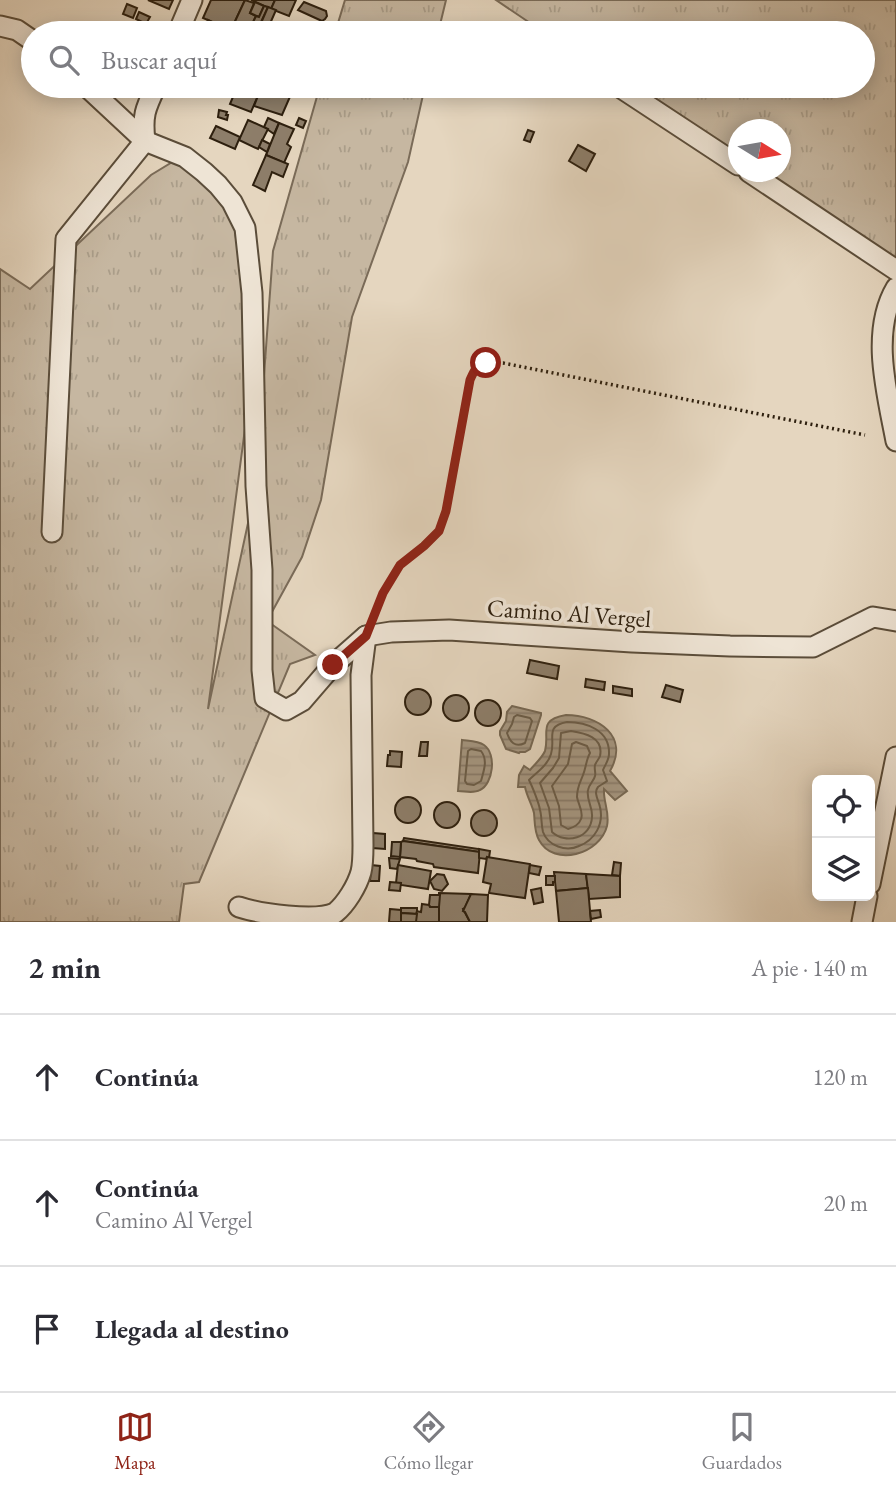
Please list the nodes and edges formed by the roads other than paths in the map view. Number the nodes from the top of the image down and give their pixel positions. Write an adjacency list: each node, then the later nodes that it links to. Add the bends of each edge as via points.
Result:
1 (192, 0): 2 (street)
2 (183, 21)
3 (0, 26): 4 (street)
4 (21, 33)
5 (99, 98): 8 (street)
6 (150, 98): 8 (street, via 142,121)
7 (636, 98): 9 (street)
8 (145, 141): 14 (street, via 66,239); 16 (street, via 185,157 204,172 232,202 245,228 252,293 265,698 286,710 302,701)
9 (728, 158)
10 (764, 182): 11 (street)
11 (896, 270)
12 (896, 288): 13 (street, via 883,327 887,399)
13 (896, 441)
14 (52, 531)
15 (896, 621): 16 (street, Camino Al Vergel, via 873,617 813,647 646,643 449,630)
16 (366, 636): 20 (street, via 361,675 363,845 353,892 334,913 317,919)
17 (896, 757): 18 (street)
18 (875, 860)
19 (866, 901): 21 (street)
20 (239, 907)
21 (862, 922)

